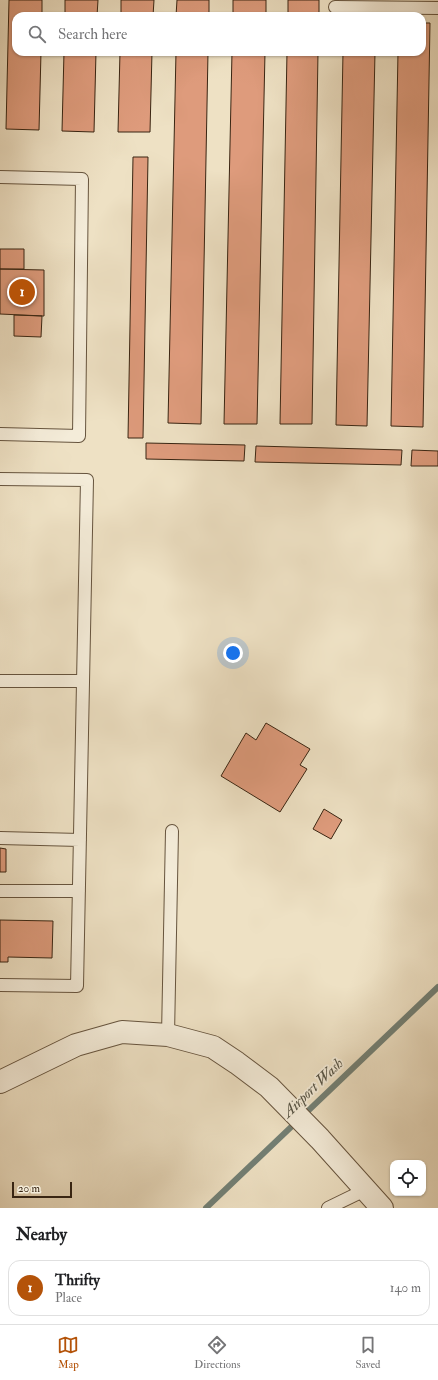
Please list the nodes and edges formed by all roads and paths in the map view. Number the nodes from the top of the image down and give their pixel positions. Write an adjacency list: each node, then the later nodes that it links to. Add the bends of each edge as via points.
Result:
1 (408, 4): 2 (lane); 3 (lane)
2 (335, 7)
3 (438, 8)
4 (0, 177): 5 (lane, via 82,179 79,436)
5 (0, 434)
6 (0, 479): 8 (lane, via 86,480)
7 (0, 681): 8 (lane)
8 (82, 681): 11 (lane)
9 (172, 831): 15 (lane)
10 (0, 838): 11 (lane)
11 (80, 840): 13 (lane)
12 (0, 891): 13 (lane)
13 (79, 891): 14 (lane, via 77,986)
14 (0, 985)
15 (168, 1035): 16 (street, via 122,1032 114,1034 76,1045); 17 (street, via 213,1046 269,1087)
16 (0, 1082)
17 (365, 1190): 18 (lane); 19 (street)
18 (328, 1208)
19 (382, 1208)

